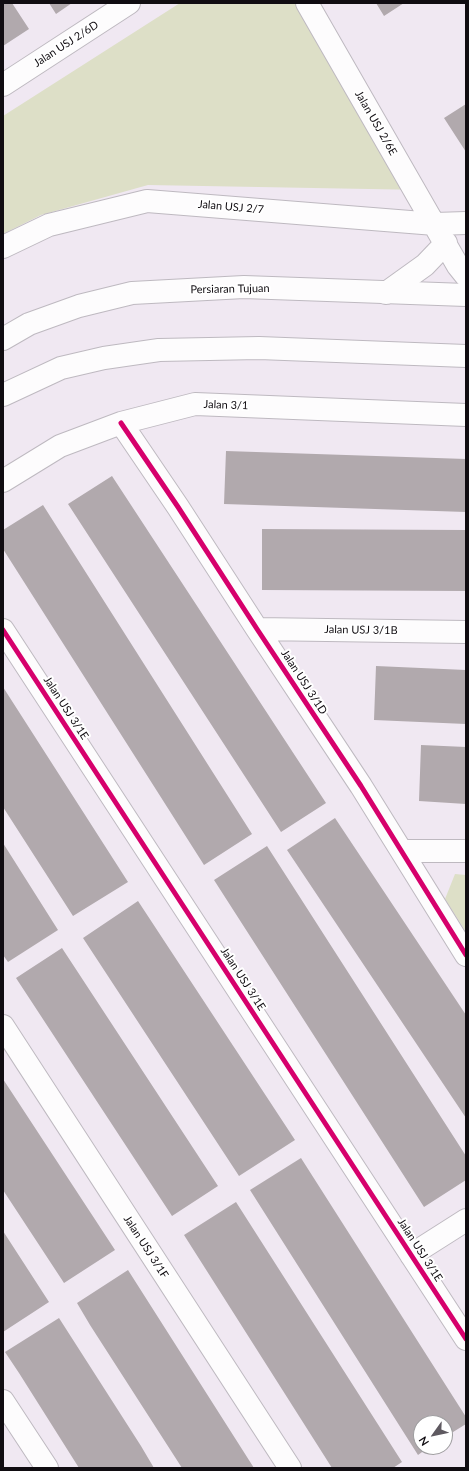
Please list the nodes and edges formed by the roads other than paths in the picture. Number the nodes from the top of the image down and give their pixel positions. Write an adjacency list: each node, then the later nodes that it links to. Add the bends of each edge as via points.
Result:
1 (129, 3): 3 (street, Jalan USJ 2/6D)
2 (307, 3): 5 (street, Jalan USJ 2/6E)
3 (3, 85)
4 (466, 223): 5 (street, Jalan USJ 2/7)
5 (434, 224): 6 (street, Jalan USJ 2/6E); 7 (street, Jalan USJ 2/7, via 147,200 49,225)
6 (446, 244): 8 (street, Jalan USJ 2/6E); 9 (street, via 424,265)
7 (3, 247)
8 (466, 276)
9 (386, 293): 10 (street, Persiaran Tujuan); 11 (street, Persiaran Tujuan, via 244,287 132,293 79,306 36,321)
10 (466, 295)
11 (3, 339)
12 (466, 356): 13 (street, via 259,348 159,350 104,358 61,368)
13 (3, 395)
14 (466, 415): 15 (street, Jalan 3/1, via 195,404)
15 (121, 423): 16 (street, Jalan 3/1, via 60,446); 17 (street, Jalan USJ 3/1D)
16 (3, 481)
17 (257, 629): 19 (street, Jalan USJ 3/1B); 21 (street, Jalan USJ 3/1D)
18 (3, 630): 25 (street, Jalan USJ 3/1E)
19 (466, 632)
20 (466, 851): 21 (street)
21 (402, 852): 22 (street, Jalan USJ 3/1D)
22 (466, 955)
23 (3, 1026): 29 (street, Jalan USJ 3/1F)
24 (466, 1220): 25 (street)
25 (411, 1255): 26 (street, Jalan USJ 3/1E)
26 (466, 1339)
27 (3, 1401): 28 (street)
28 (47, 1468)
29 (290, 1468)

